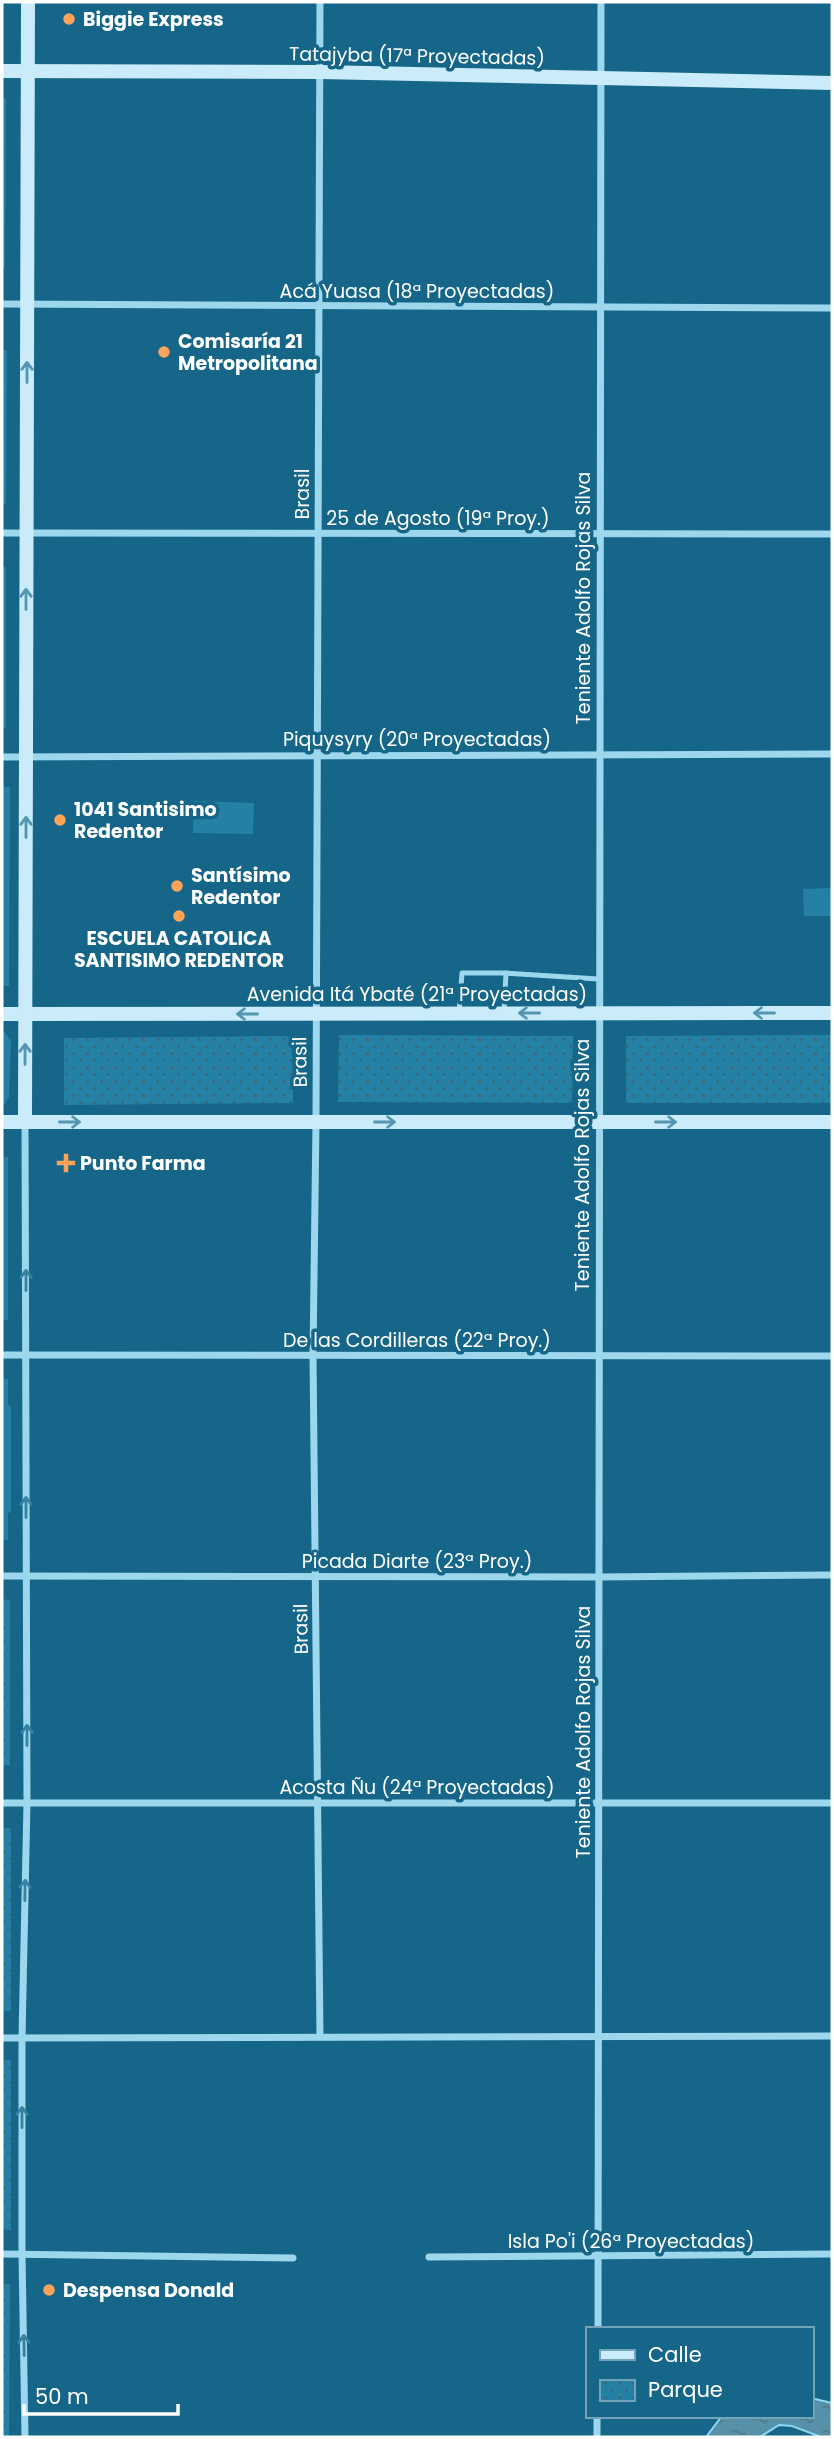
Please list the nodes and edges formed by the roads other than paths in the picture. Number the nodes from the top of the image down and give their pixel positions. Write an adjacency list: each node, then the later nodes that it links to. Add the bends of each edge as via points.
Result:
1 (27, 2): 5 (main road)
2 (320, 2): 6 (street, Brasil)
3 (600, 2): 7 (street, Teniente Adolfo Rojas Silva)
4 (2, 71): 5 (main road, Tatajyba (17ª Proyectadas))
5 (28, 71): 6 (main road, Tatajyba (17ª Proyectadas)); 10 (main road)
6 (320, 72): 7 (main road, Tatajyba (17ª Proyectadas)); 11 (street, Brasil)
7 (600, 80): 8 (main road, Tatajyba (17ª Proyectadas)); 12 (street, Teniente Adolfo Rojas Silva)
8 (832, 83)
9 (2, 304): 10 (street, Acá Yuasa (18ª Proyectadas))
10 (27, 304): 11 (street, Acá Yuasa (18ª Proyectadas)); 15 (main road, one-way to 10)
11 (319, 306): 12 (street, Acá Yuasa (18ª Proyectadas)); 16 (street, Brasil)
12 (600, 307): 13 (street, Acá Yuasa (18ª Proyectadas)); 17 (street, Teniente Adolfo Rojas Silva)
13 (832, 309)
14 (2, 533): 15 (street, 25 de Agosto (19ª Proy.))
15 (27, 533): 16 (street, 25 de Agosto (19ª Proy.)); 23 (main road, one-way to 15)
16 (317, 533): 17 (street, 25 de Agosto (19ª Proy.)); 21 (street, Brasil)
17 (599, 534): 18 (street, 25 de Agosto (19ª Proy.)); 19 (street, Teniente Adolfo Rojas Silva)
18 (832, 534)
19 (598, 754): 20 (street, Piquysyry (20ª Proyectadas)); 21 (street, Piquysyry (20ª Proyectadas)); 25 (street, Teniente Adolfo Rojas Silva)
20 (832, 754)
21 (316, 755): 23 (street, Piquysyry (20ª Proyectadas)); 31 (street, Brasil)
22 (2, 757): 23 (street, Piquysyry (20ª Proyectadas))
23 (26, 757): 30 (main road, one-way to 23)
24 (506, 973): 25 (lane); 26 (lane); 32 (lane, via 462,973)
25 (598, 979): 27 (street, Teniente Adolfo Rojas Silva)
26 (504, 1013): 27 (main road, Avenida Itá Ybaté (21ª Proyectadas), one-way to 26); 32 (main road, Avenida Itá Ybaté (21ª Proyectadas))
27 (598, 1013): 28 (main road, Avenida Itá Ybaté (21ª Proyectadas), one-way to 27); 36 (street, Teniente Adolfo Rojas Silva)
28 (832, 1013)
29 (2, 1014): 30 (main road, Avenida Itá Ybaté (21ª Proyectadas))
30 (26, 1014): 31 (main road, Avenida Itá Ybaté (21ª Proyectadas), one-way to 30); 34 (main road, one-way to 30)
31 (315, 1014): 32 (main road, Avenida Itá Ybaté (21ª Proyectadas)); 35 (street, Brasil)
32 (459, 1014)
33 (2, 1122): 34 (main road)
34 (25, 1122): 35 (main road, one-way to 35); 39 (street, one-way to 34)
35 (316, 1122): 36 (main road, one-way to 36); 40 (street, Brasil)
36 (598, 1122): 37 (main road, one-way to 37); 41 (street, Teniente Adolfo Rojas Silva)
37 (832, 1122)
38 (2, 1355): 39 (street, De las Cordilleras (22ª Proy.))
39 (26, 1355): 40 (street, De las Cordilleras (22ª Proy.)); 45 (street, one-way to 39)
40 (313, 1355): 41 (street, De las Cordilleras (22ª Proy.)); 46 (street, Brasil)
41 (598, 1356): 42 (street, De las Cordilleras (22ª Proy.)); 47 (street, Teniente Adolfo Rojas Silva)
42 (832, 1356)
43 (832, 1575): 47 (street, Picada Diarte (23ª Proy.))
44 (2, 1576): 45 (street, Picada Diarte (23ª Proy.))
45 (26, 1576): 46 (street, Picada Diarte (23ª Proy.)); 49 (street, one-way to 45)
46 (316, 1577): 47 (street, Picada Diarte (23ª Proy.)); 50 (street, Brasil)
47 (598, 1577): 51 (street, Teniente Adolfo Rojas Silva)
48 (2, 1803): 49 (street, Acosta Ñu (24ª Proyectadas))
49 (27, 1803): 50 (street, Acosta Ñu (24ª Proyectadas)); 57 (street, one-way to 49)
50 (319, 1803): 51 (street, Acosta Ñu (24ª Proyectadas)); 55 (street, Brasil)
51 (598, 1803): 52 (street, Acosta Ñu (24ª Proyectadas)); 53 (street, Teniente Adolfo Rojas Silva)
52 (832, 1803)
53 (598, 2036): 54 (street); 55 (street); 63 (street, Teniente Adolfo Rojas Silva)
54 (832, 2036)
55 (320, 2037): 57 (street)
56 (2, 2038): 57 (street)
57 (22, 2038): 59 (street, one-way to 57)
58 (2, 2254): 59 (street)
59 (22, 2254): 62 (street); 66 (street, one-way to 59)
60 (832, 2254): 63 (street, Isla Po'i (26ª Proyectadas))
61 (429, 2257): 63 (street, Isla Po'i (26ª Proyectadas))
62 (293, 2258)
63 (599, 2258): 64 (street, Teniente Adolfo Rojas Silva)
64 (598, 2327)
65 (597, 2418): 67 (street)
66 (25, 2437)
67 (597, 2437)

